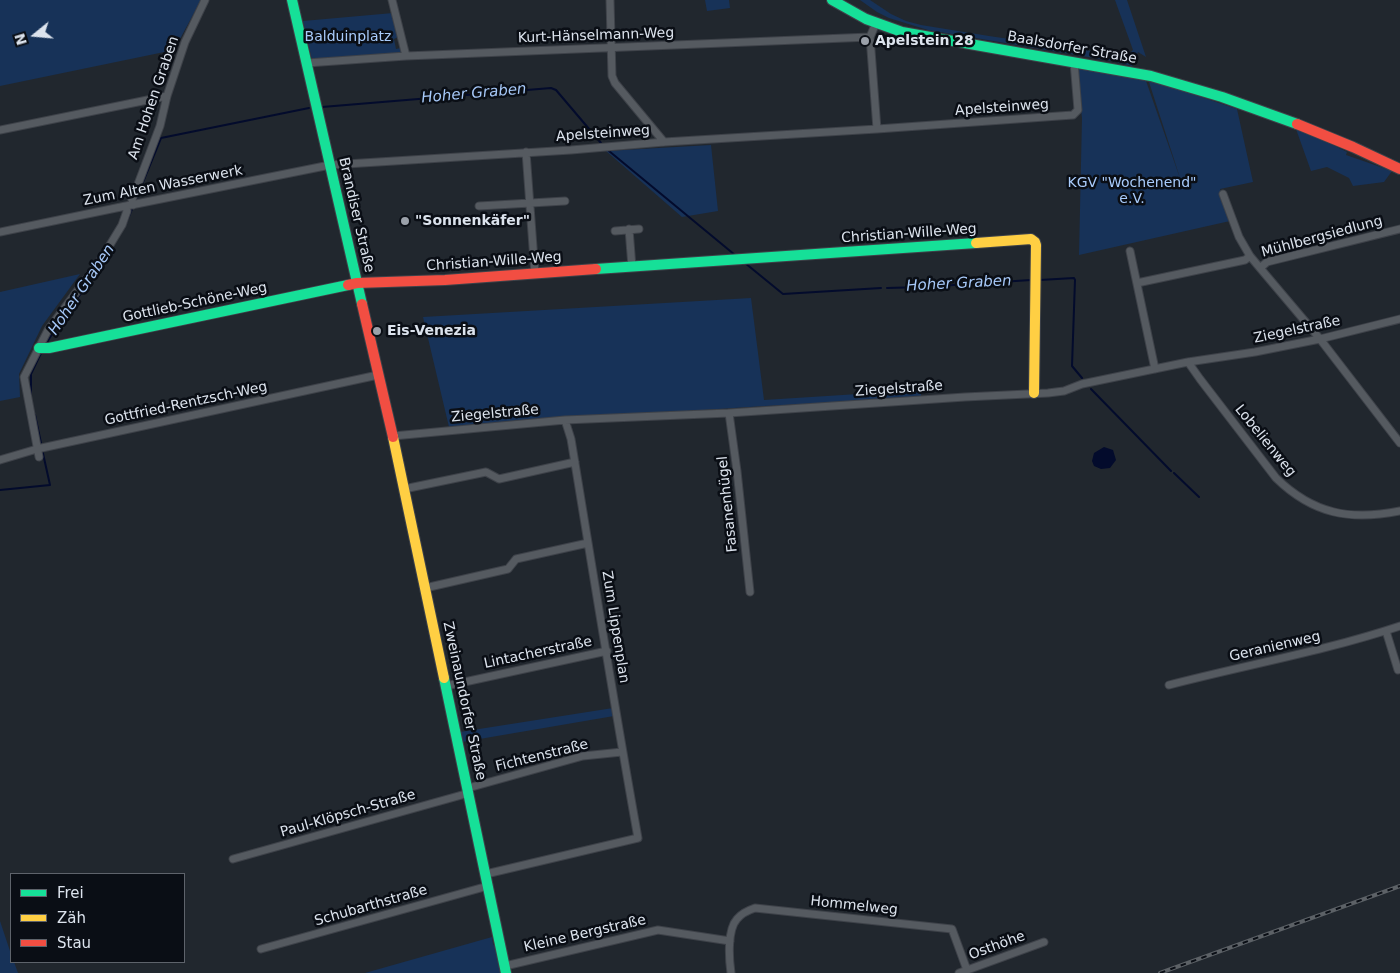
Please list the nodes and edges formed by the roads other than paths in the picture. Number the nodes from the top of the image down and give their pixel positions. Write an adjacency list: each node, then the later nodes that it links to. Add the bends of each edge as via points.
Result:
1 (205, 0): 12 (street, Am Hohen Graben, via 185,42)
2 (292, 0): 11 (street, Brandiser Straße)
3 (392, 0): 9 (street)
4 (610, 0): 8 (street)
5 (832, 0): 6 (street, Baalsdorfer Straße)
6 (876, 23): 7 (street); 10 (street, Baalsdorfer Straße, via 950,42)
7 (870, 37): 8 (street, Kurt-Hänselmann-Weg); 13 (street)
8 (612, 48): 9 (street, Kurt-Hänselmann-Weg); 15 (street, via 615,83)
9 (406, 56): 11 (street, Kurt-Hänselmann-Weg)
10 (1074, 62): 13 (street, Apelsteinweg, via 1078,110 1074,115); 18 (street, Baalsdorfer Straße, via 1151,76 1222,97 1353,146)
11 (308, 63): 17 (street, Brandiser Straße)
12 (167, 96): 14 (street); 22 (street, Am Hohen Graben, via 160,126)
13 (878, 129): 15 (street, Apelsteinweg)
14 (0, 130)
15 (664, 142): 16 (street, Apelsteinweg)
16 (526, 152): 17 (street, Apelsteinweg); 21 (street)
17 (330, 165): 22 (street, Zum Alten Wasserwerk); 34 (street, Brandiser Straße)
18 (1400, 169)
19 (1222, 194): 30 (street)
20 (565, 201): 21 (street)
21 (530, 203): 23 (street); 33 (street)
22 (129, 206): 28 (street, Zum Alten Wasserwerk); 38 (street, Am Hohen Graben, via 122,225 92,272 48,330)
23 (479, 206)
24 (639, 229): 26 (street)
25 (1400, 229): 32 (street, Mühlbergsiedlung, via 1268,262)
26 (630, 230): 27 (street); 31 (street)
27 (615, 231)
28 (0, 232)
29 (1130, 251): 35 (street)
30 (1250, 256): 32 (street, Mühlbergsiedlung); 35 (street, Mühlbergsiedlung, via 1245,260)
31 (632, 267): 33 (street, Christian-Wille-Weg); 42 (street, Christian-Wille-Weg, via 1031,239 1036,245)
32 (1260, 268): 37 (street)
33 (535, 274): 34 (street, Christian-Wille-Weg)
34 (357, 283): 38 (street, Gottlieb-Schöne-Weg); 41 (street, Brandiser Straße)
35 (1138, 283): 40 (street)
36 (1400, 319): 37 (street, Ziegelstraße)
37 (1320, 339): 39 (street, Ziegelstraße); 46 (street)
38 (39, 348): 47 (street, Am Hohen Graben, via 24,377)
39 (1188, 362): 40 (street, Ziegelstraße); 52 (street, Lobelienweg, via 1276,478 1302,500 1326,510 1352,515)
40 (1155, 369): 42 (street, Ziegelstraße, via 1082,384 1064,391)
41 (378, 375): 45 (street, Brandiser Straße); 47 (street, Gottfried-Rentzsch-Weg)
42 (1034, 393): 43 (street, Ziegelstraße)
43 (729, 413): 44 (street, Ziegelstraße); 55 (street, Fasanenhügel)
44 (564, 420): 45 (street, Ziegelstraße); 50 (street, Zum Lippenplan)
45 (393, 436): 51 (street, Zweinaundorfer Straße)
46 (1400, 443)
47 (37, 448): 48 (street, Am Hohen Graben); 49 (street, Gottfried-Rentzsch-Weg)
48 (39, 458)
49 (0, 460)
50 (575, 462): 51 (street, via 499,479 486,472); 53 (street, Zum Lippenplan)
51 (404, 489): 54 (street, Zweinaundorfer Straße)
52 (1400, 511)
53 (588, 543): 54 (street, via 516,559 508,570); 58 (street, Zum Lippenplan)
54 (425, 588): 61 (street, Zweinaundorfer Straße)
55 (750, 592)
56 (1400, 626): 57 (street, Geranienweg)
57 (1386, 631): 59 (street); 60 (street, Geranienweg)
58 (607, 651): 61 (street, Lintacherstraße); 62 (street, Zum Lippenplan)
59 (1398, 670)
60 (1169, 685)
61 (446, 686): 63 (street, Zweinaundorfer Straße)
62 (622, 752): 63 (street, Fichtenstraße, via 583,756); 65 (street, Zum Lippenplan, via 638,838)
63 (468, 790): 64 (street, Paul-Klöpsch-Straße); 65 (street, Zweinaundorfer Straße)
64 (233, 859)
65 (486, 874): 66 (street, Zweinaundorfer Straße)
66 (488, 886): 69 (street, Schubarthstraße); 70 (street, Zweinaundorfer Straße)
67 (730, 941): 70 (street, Kleine Bergstraße, via 658,930); 71 (street, Hommelweg, via 737,919 755,908 952,929); 72 (street)
68 (1044, 942): 71 (street, Osthöhe)
69 (261, 949)
70 (506, 969)
71 (967, 970): 73 (street, Osthöhe)
72 (731, 973)
73 (959, 973)

